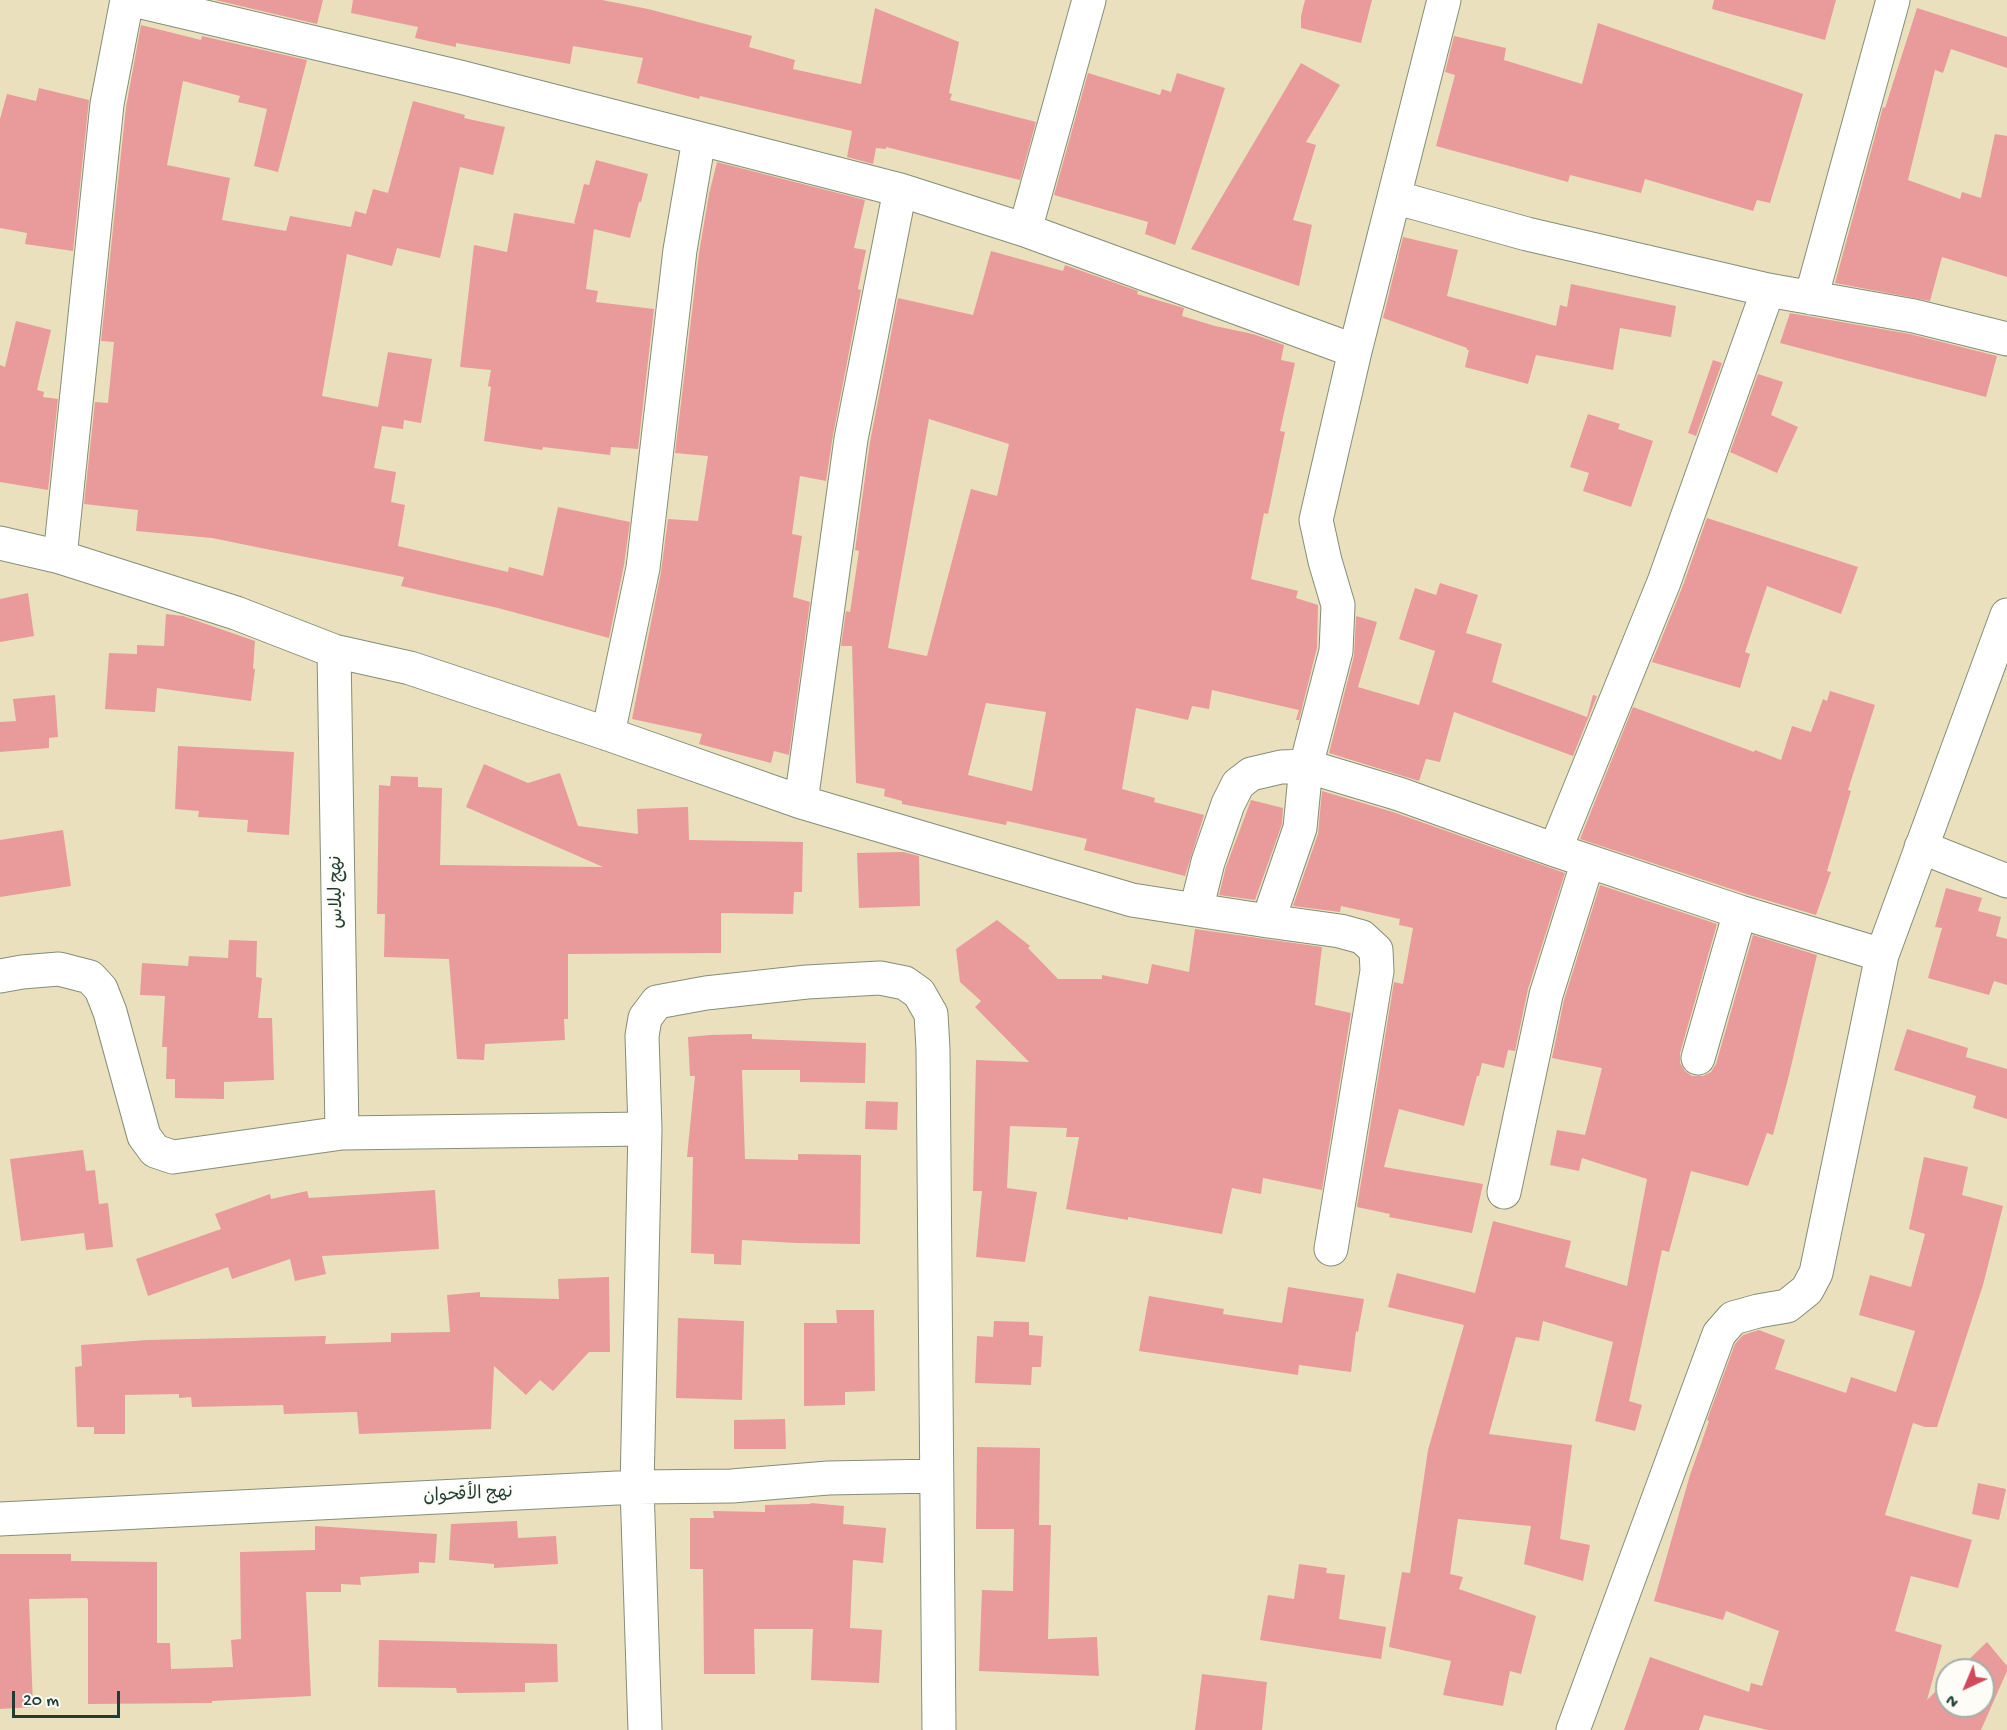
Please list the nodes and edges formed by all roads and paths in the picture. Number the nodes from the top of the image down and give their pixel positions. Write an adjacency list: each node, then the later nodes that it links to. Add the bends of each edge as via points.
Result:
1 (127, 0): 15 (street, via 106,104)
2 (133, 0): 6 (street, via 460,77)
3 (1089, 0): 9 (street)
4 (1444, 0): 8 (street)
5 (1893, 0): 11 (street)
6 (699, 139): 7 (street); 18 (street, via 680,250 643,568)
7 (900, 190): 9 (street); 20 (street, via 851,439)
8 (1394, 197): 10 (street, via 1527,234); 13 (street)
9 (1025, 230): 13 (street)
10 (1768, 290): 11 (street); 22 (street, via 1664,582)
11 (1811, 298): 12 (street, via 1914,316)
12 (2007, 339)
13 (1355, 351): 19 (street, via 1316,520 1338,605 1336,651)
14 (0, 543): 15 (street)
15 (60, 557): 17 (street, via 236,613)
16 (2007, 615): 21 (street)
17 (334, 651): 18 (street, via 410,668); 32 (street, نهج ليلاس)
18 (608, 734): 20 (street)
19 (1306, 766): 22 (street, via 1399,794); 25 (street, via 1281,766 1251,774 1238,784 1208,862); 27 (street, via 1300,828)
20 (801, 802): 25 (street, via 1132,900)
21 (1921, 847): 24 (street); 28 (street)
22 (1554, 850): 23 (street)
23 (1588, 861): 26 (street); 33 (street, via 1545,995)
24 (2007, 881)
25 (1196, 909): 27 (street)
26 (1740, 912): 28 (street); 30 (street)
27 (1268, 921): 34 (street, via 1340,931 1362,937 1376,950 1377,971)
28 (1881, 955): 40 (street, via 1816,1273 1807,1290 1787,1306 1733,1318 1719,1334)
29 (0, 976): 32 (street, via 59,969 90,977 101,988 144,1136 156,1151 173,1157)
30 (1698, 1058)
31 (645, 1129): 32 (street); 35 (street, via 642,1036 645,1018 657,1002 796,983 880,978 905,983 919,993 931,1014 933,1049); 36 (street)
32 (342, 1134)
33 (1504, 1192)
34 (1331, 1249)
35 (936, 1476): 36 (street, نهج الأقحوان); 39 (street)
36 (637, 1487): 37 (street, نهج الأقحوان); 38 (street)
37 (0, 1519)
38 (645, 1730)
39 (939, 1730)
40 (1573, 1730)

